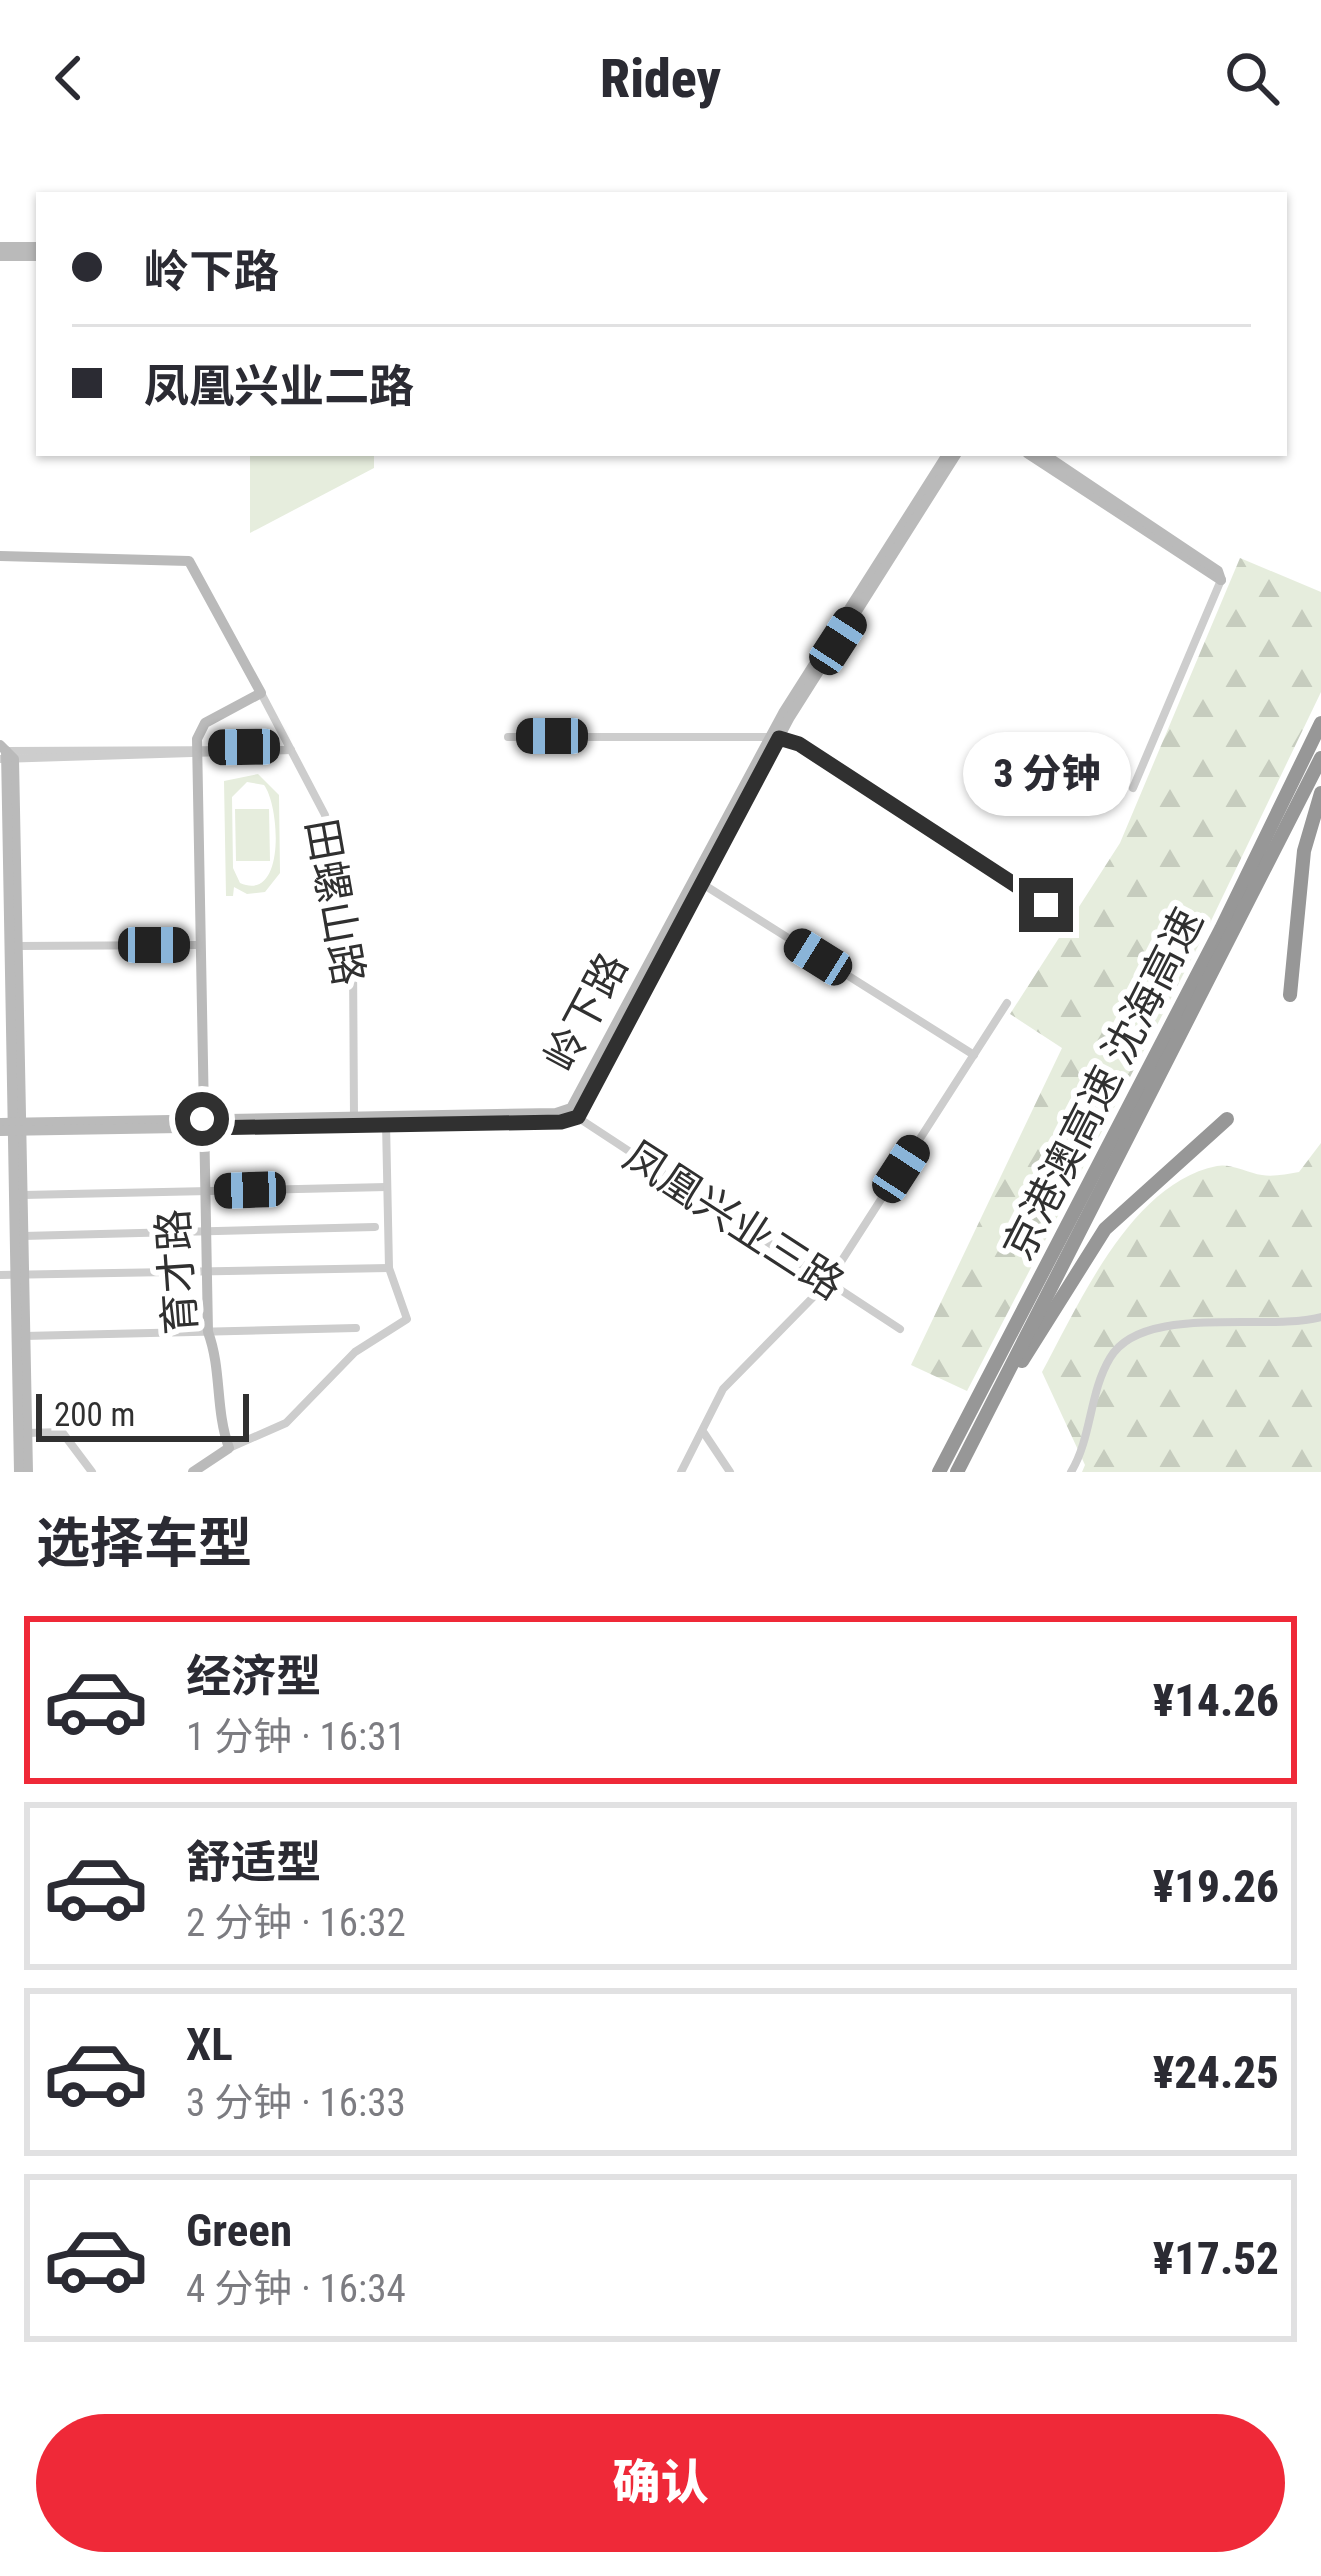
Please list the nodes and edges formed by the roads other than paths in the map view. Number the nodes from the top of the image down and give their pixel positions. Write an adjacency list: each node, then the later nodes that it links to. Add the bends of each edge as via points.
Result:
1 (0, 252): 2 (street)
2 (36, 252)
3 (946, 456): 12 (street, 岭下路)
4 (955, 456): 12 (street, 岭下路)
5 (1032, 456): 8 (street)
6 (1046, 456): 8 (street)
7 (0, 556): 9 (street, via 189,561)
8 (1221, 580): 17 (street)
9 (261, 693): 13 (street, 田螺山路); 14 (street, via 202,725)
10 (1321, 723): 60 (highway, 京港澳高速 沈海高速)
11 (508, 736): 12 (street)
12 (775, 737): 19 (street, 岭下路); 20 (street, via 799,744)
13 (290, 750): 14 (street); 30 (street, 田螺山路, via 325,815 352,958)
14 (197, 752): 15 (street); 21 (street, 育才路)
15 (4, 754): 22 (street)
16 (1321, 758): 51 (highway, 京港澳高速 沈海高速)
17 (1133, 788)
18 (1321, 793): 23 (highway, via 1304,851)
19 (698, 881): 25 (street); 27 (street, 岭下路)
20 (1046, 905)
21 (200, 945): 22 (street); 31 (street, 育才路)
22 (14, 946): 26 (street)
23 (1290, 995)
24 (1007, 1003): 25 (street)
25 (974, 1055): 45 (street)
26 (17, 1090): 32 (street, via 31,1113); 33 (street); 33 (street)
27 (573, 1114): 29 (street, 岭下路); 45 (street, 凤凰兴业三路)
28 (1227, 1119): 51 (highway, via 1105,1229)
29 (386, 1120): 30 (street, 岭下路); 35 (street)
30 (354, 1121): 31 (street, 岭下路)
31 (203, 1124): 32 (street, 岭下路); 36 (street, 育才路)
32 (53, 1126): 33 (street, 岭下路); 34 (street)
33 (9, 1127): 34 (street); 34 (street)
34 (18, 1166): 37 (street)
35 (387, 1186): 36 (street); 41 (street)
36 (205, 1191): 37 (street); 39 (street, 育才路)
37 (18, 1196): 40 (street)
38 (375, 1227): 39 (street)
39 (206, 1232): 40 (street); 42 (street, 育才路)
40 (19, 1236): 44 (street)
41 (389, 1268): 42 (street); 54 (street, via 407,1319 355,1352 286,1423)
42 (207, 1272): 44 (street); 49 (street, 育才路)
43 (0, 1275): 44 (street)
44 (20, 1276): 50 (street)
45 (828, 1282): 48 (street, 凤凰兴业三路); 52 (street, via 723,1389)
46 (1321, 1317): 62 (street, via 1162,1327 1130,1337 1106,1364)
47 (356, 1328): 49 (street)
48 (900, 1329)
49 (208, 1332): 50 (street); 54 (street, 育才路)
50 (21, 1336): 53 (street); 56 (street)
51 (997, 1394): 61 (highway, 京港澳高速 沈海高速)
52 (703, 1431): 58 (street); 59 (street)
53 (27, 1433): 56 (street); 57 (street, via 62,1432)
54 (230, 1448): 55 (street)
55 (201, 1470)
56 (23, 1472)
57 (92, 1472)
58 (681, 1472)
59 (730, 1472)
60 (939, 1472)
61 (957, 1472)
62 (1071, 1472)

